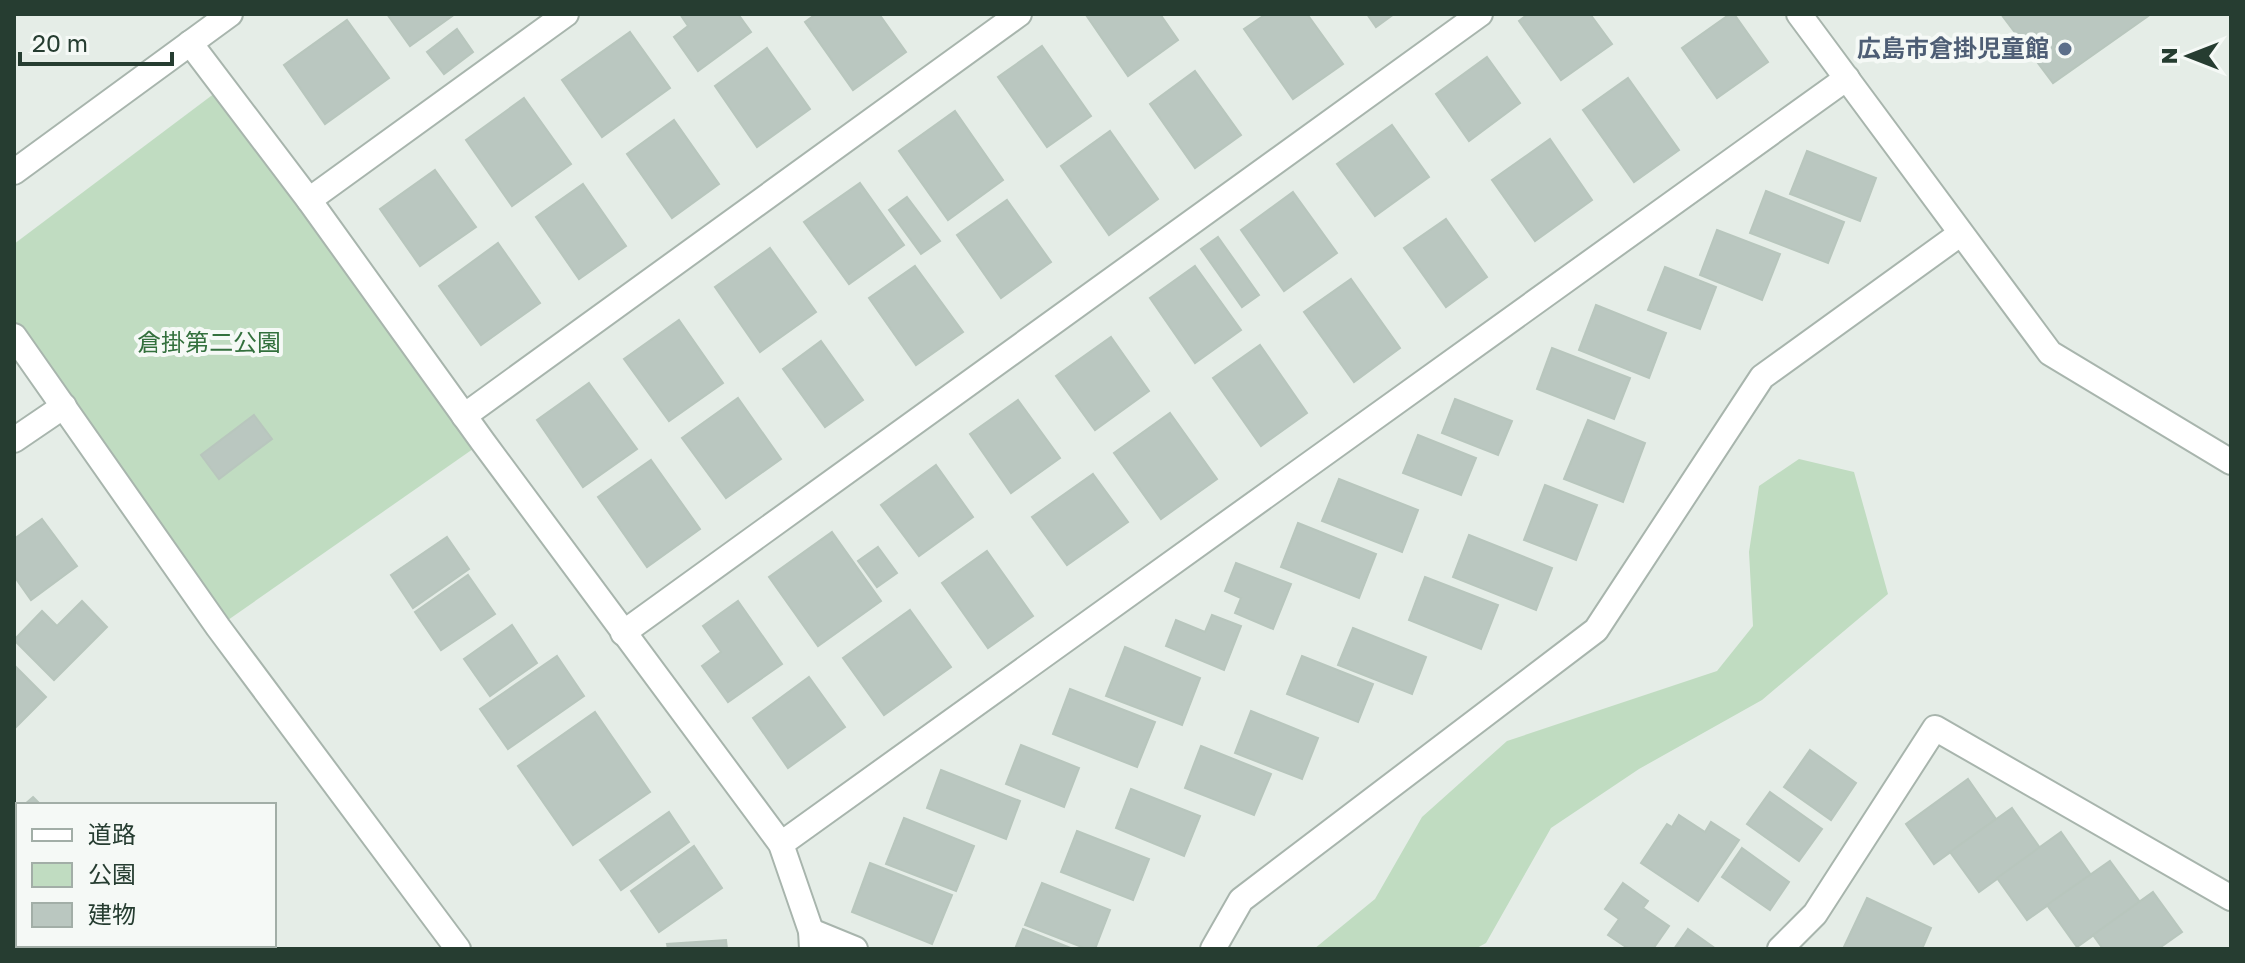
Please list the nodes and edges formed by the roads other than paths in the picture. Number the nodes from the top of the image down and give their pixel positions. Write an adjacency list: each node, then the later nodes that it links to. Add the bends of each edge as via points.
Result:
1 (230, 14): 6 (street)
2 (566, 14): 9 (street)
3 (1019, 14): 13 (street)
4 (1480, 14): 16 (street)
5 (1799, 14): 7 (street)
6 (190, 43): 8 (street); 9 (street)
7 (1847, 78): 10 (street); 17 (street)
8 (14, 172)
9 (309, 200): 13 (street)
10 (1960, 234): 15 (street, via 2050,353); 22 (street, via 1762,377 1596,630 1241,900)
11 (14, 336): 12 (street)
12 (64, 406): 14 (street); 20 (street, via 218,627)
13 (464, 416): 16 (street)
14 (14, 440)
15 (2231, 462)
16 (623, 633): 17 (street)
17 (781, 844): 19 (street)
18 (2231, 898): 23 (street, via 1935,728 1815,914)
19 (812, 940): 21 (street)
20 (458, 949)
21 (855, 949)
22 (1213, 949)
23 (1780, 949)

